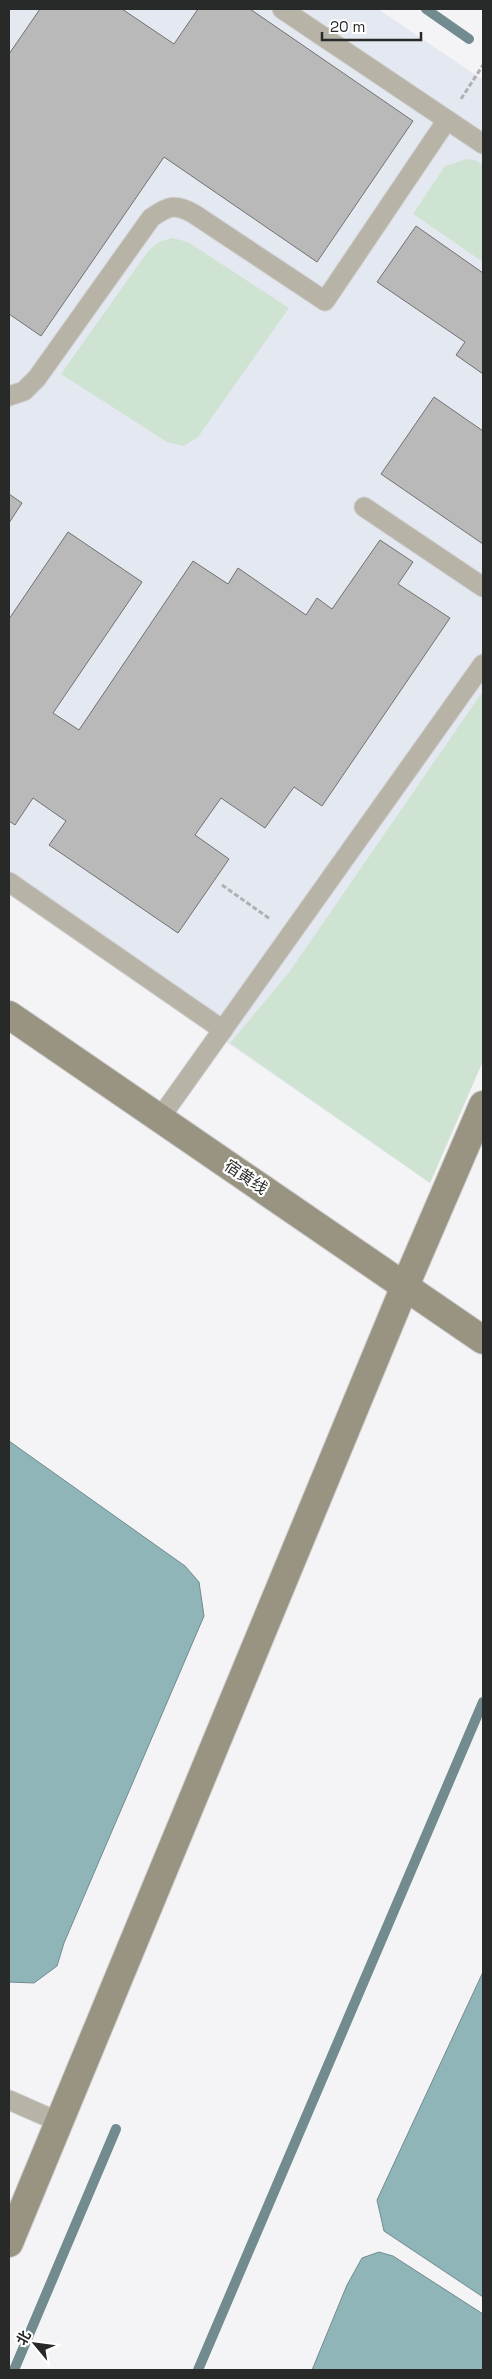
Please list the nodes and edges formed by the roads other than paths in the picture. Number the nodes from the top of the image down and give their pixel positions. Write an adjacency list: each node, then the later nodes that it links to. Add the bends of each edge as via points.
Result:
1 (282, 9): 2 (lane)
2 (447, 120): 3 (lane); 4 (lane, via 325,301 180,206 164,209 151,218 37,378 24,391)
3 (483, 144)
4 (9, 396)
5 (364, 507): 6 (lane)
6 (483, 587)
7 (483, 664): 10 (lane)
8 (9, 882): 10 (lane)
9 (9, 1015): 12 (street, 宿黄线)
10 (223, 1030): 12 (lane)
11 (483, 1105): 13 (street)
12 (160, 1118): 13 (street, 宿黄线)
13 (405, 1286): 14 (street, 宿黄线); 16 (street)
14 (483, 1340)
15 (9, 2100): 16 (lane)
16 (59, 2122): 17 (street)
17 (9, 2243)

